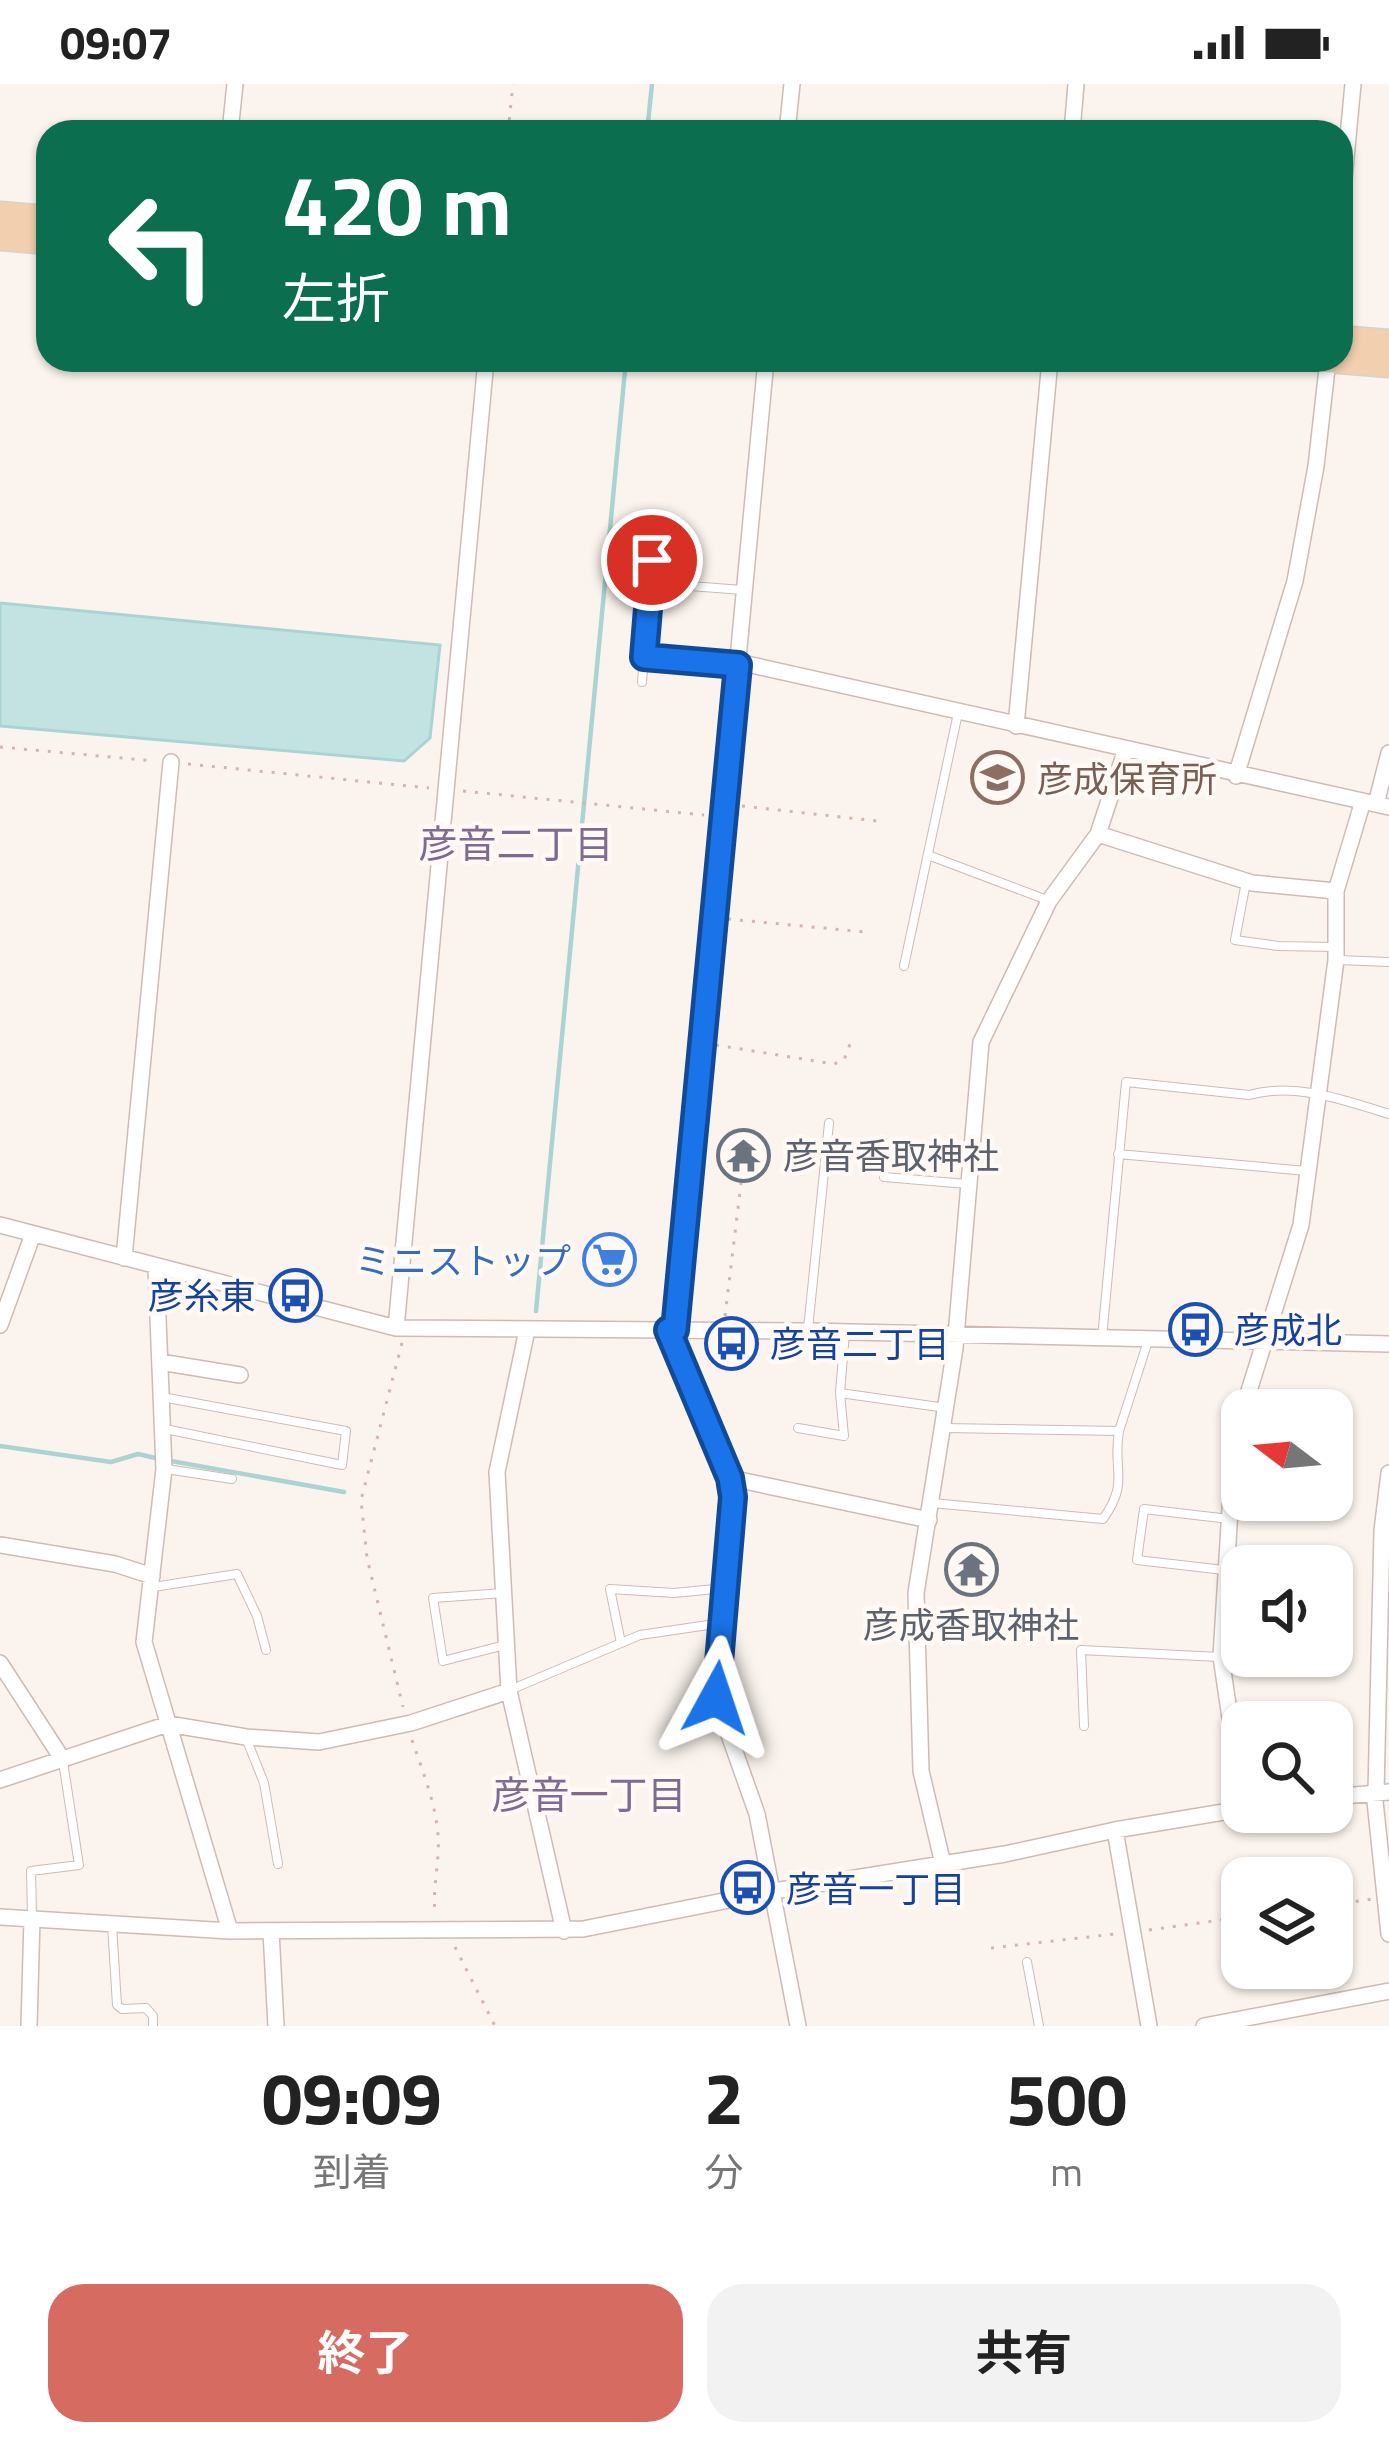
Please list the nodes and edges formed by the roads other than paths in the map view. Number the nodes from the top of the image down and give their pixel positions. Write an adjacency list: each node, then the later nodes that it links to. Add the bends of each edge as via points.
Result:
1 (235, 84): 5 (street)
2 (792, 84): 6 (street)
3 (1076, 84): 7 (street)
4 (1353, 84): 8 (street)
5 (231, 120)
6 (788, 120)
7 (1073, 120)
8 (1350, 120)
9 (0, 214): 10 (main road)
10 (36, 217)
11 (0, 238): 12 (main road)
12 (36, 241)
13 (1353, 339): 14 (main road)
14 (1389, 342)
15 (1353, 362): 16 (main road)
16 (1389, 365)
17 (485, 372): 59 (street)
18 (765, 372): 23 (street)
19 (1049, 372): 28 (street)
20 (1326, 372): 32 (street, via 1294,581)
21 (652, 560): 22 (lane)
22 (650, 584): 23 (lane); 24 (lane)
23 (744, 590): 25 (street)
24 (644, 657): 25 (lane); 26 (lane)
25 (738, 663): 27 (street); 55 (street)
26 (642, 682)
27 (959, 711): 28 (street); 35 (lane)
28 (1016, 726): 29 (street)
29 (1126, 749): 32 (street); 34 (street)
30 (1389, 753): 33 (street)
31 (171, 763): 51 (street)
32 (1236, 776): 33 (street)
33 (1376, 804): 37 (street)
34 (1098, 834): 36 (street); 38 (street)
35 (928, 855): 38 (lane); 41 (lane)
36 (1246, 881): 37 (street); 39 (lane, via 1235,940)
37 (1336, 891): 39 (street)
38 (1048, 901): 48 (street, via 981,1042)
39 (1336, 954): 40 (lane); 42 (street)
40 (1389, 962)
41 (904, 966)
42 (1318, 1092): 43 (lane); 45 (lane, via 1249,1095 1126,1082); 46 (street)
43 (1389, 1114)
44 (829, 1123): 56 (lane)
45 (1118, 1154): 46 (lane); 60 (lane)
46 (1309, 1171): 62 (street)
47 (884, 1177): 48 (lane)
48 (968, 1185): 58 (street)
49 (0, 1226): 50 (street)
50 (33, 1234): 51 (street); 53 (street)
51 (124, 1258): 52 (street)
52 (157, 1267): 59 (street); 64 (street)
53 (0, 1325)
54 (527, 1330): 55 (street); 59 (street); 84 (street, via 497,1472)
55 (672, 1330): 56 (street); 76 (street)
56 (808, 1331): 57 (street)
57 (845, 1332): 58 (street); 67 (lane)
58 (955, 1334): 60 (street); 69 (street)
59 (399, 1335)
60 (1102, 1338): 61 (street)
61 (1149, 1339): 62 (street); 73 (lane)
62 (1262, 1341): 63 (street); 66 (street)
63 (1389, 1344)
64 (160, 1361): 65 (street); 68 (street)
65 (240, 1375)
66 (1250, 1389)
67 (841, 1393): 69 (lane); 72 (lane, via 844,1436)
68 (162, 1397): 71 (street); 71 (lane, via 346,1431 342,1465)
69 (946, 1408): 70 (street)
70 (943, 1428): 73 (lane); 78 (street)
71 (164, 1429): 74 (street)
72 (797, 1429)
73 (1119, 1431): 78 (lane, via 1114,1457 1121,1480 1102,1519)
74 (164, 1469): 77 (lane); 82 (street)
75 (1389, 1473): 97 (street)
76 (730, 1478): 78 (street); 83 (street)
77 (232, 1479)
78 (931, 1512): 101 (street, via 916,1593 918,1726)
79 (1221, 1518): 81 (lane, via 1144,1509 1137,1559)
80 (0, 1545): 82 (street, via 115,1564)
81 (1221, 1569)
82 (151, 1581): 88 (lane, via 237,1574); 92 (street, via 144,1642)
83 (725, 1588): 85 (street); 86 (lane, via 610,1589)
84 (504, 1593): 87 (street); 87 (lane, via 433,1598 443,1661)
85 (722, 1623): 86 (lane); 102 (street, via 716,1698 746,1776)
86 (621, 1643): 91 (lane)
87 (507, 1645): 91 (street)
88 (266, 1650)
89 (1221, 1657): 93 (lane, via 1081,1650)
90 (0, 1663): 95 (street)
91 (509, 1690): 94 (street, via 319,1742); 108 (street)
92 (168, 1724): 94 (street); 95 (street); 106 (street)
93 (1084, 1726)
94 (246, 1737): 100 (lane, via 264,1783)
95 (63, 1760): 96 (street); 104 (lane, via 80,1864 31,1870)
96 (0, 1780)
97 (1380, 1792): 109 (street)
98 (1221, 1813): 99 (street)
99 (1114, 1830): 101 (street); 117 (street)
100 (278, 1864)
101 (943, 1864): 102 (street)
102 (774, 1891): 108 (street); 115 (street)
103 (0, 1917): 104 (street)
104 (32, 1919): 105 (street); 112 (street)
105 (112, 1924): 106 (street); 113 (lane, via 117,2005 146,2008)
106 (230, 1930): 107 (street)
107 (271, 1931): 108 (street); 114 (street)
108 (564, 1931)
109 (1389, 1934)
110 (1028, 1962): 116 (lane)
111 (1389, 1991): 118 (street)
112 (29, 2026)
113 (153, 2026)
114 (276, 2026)
115 (798, 2026)
116 (1039, 2026)
117 (1150, 2026)
118 (1204, 2026)

